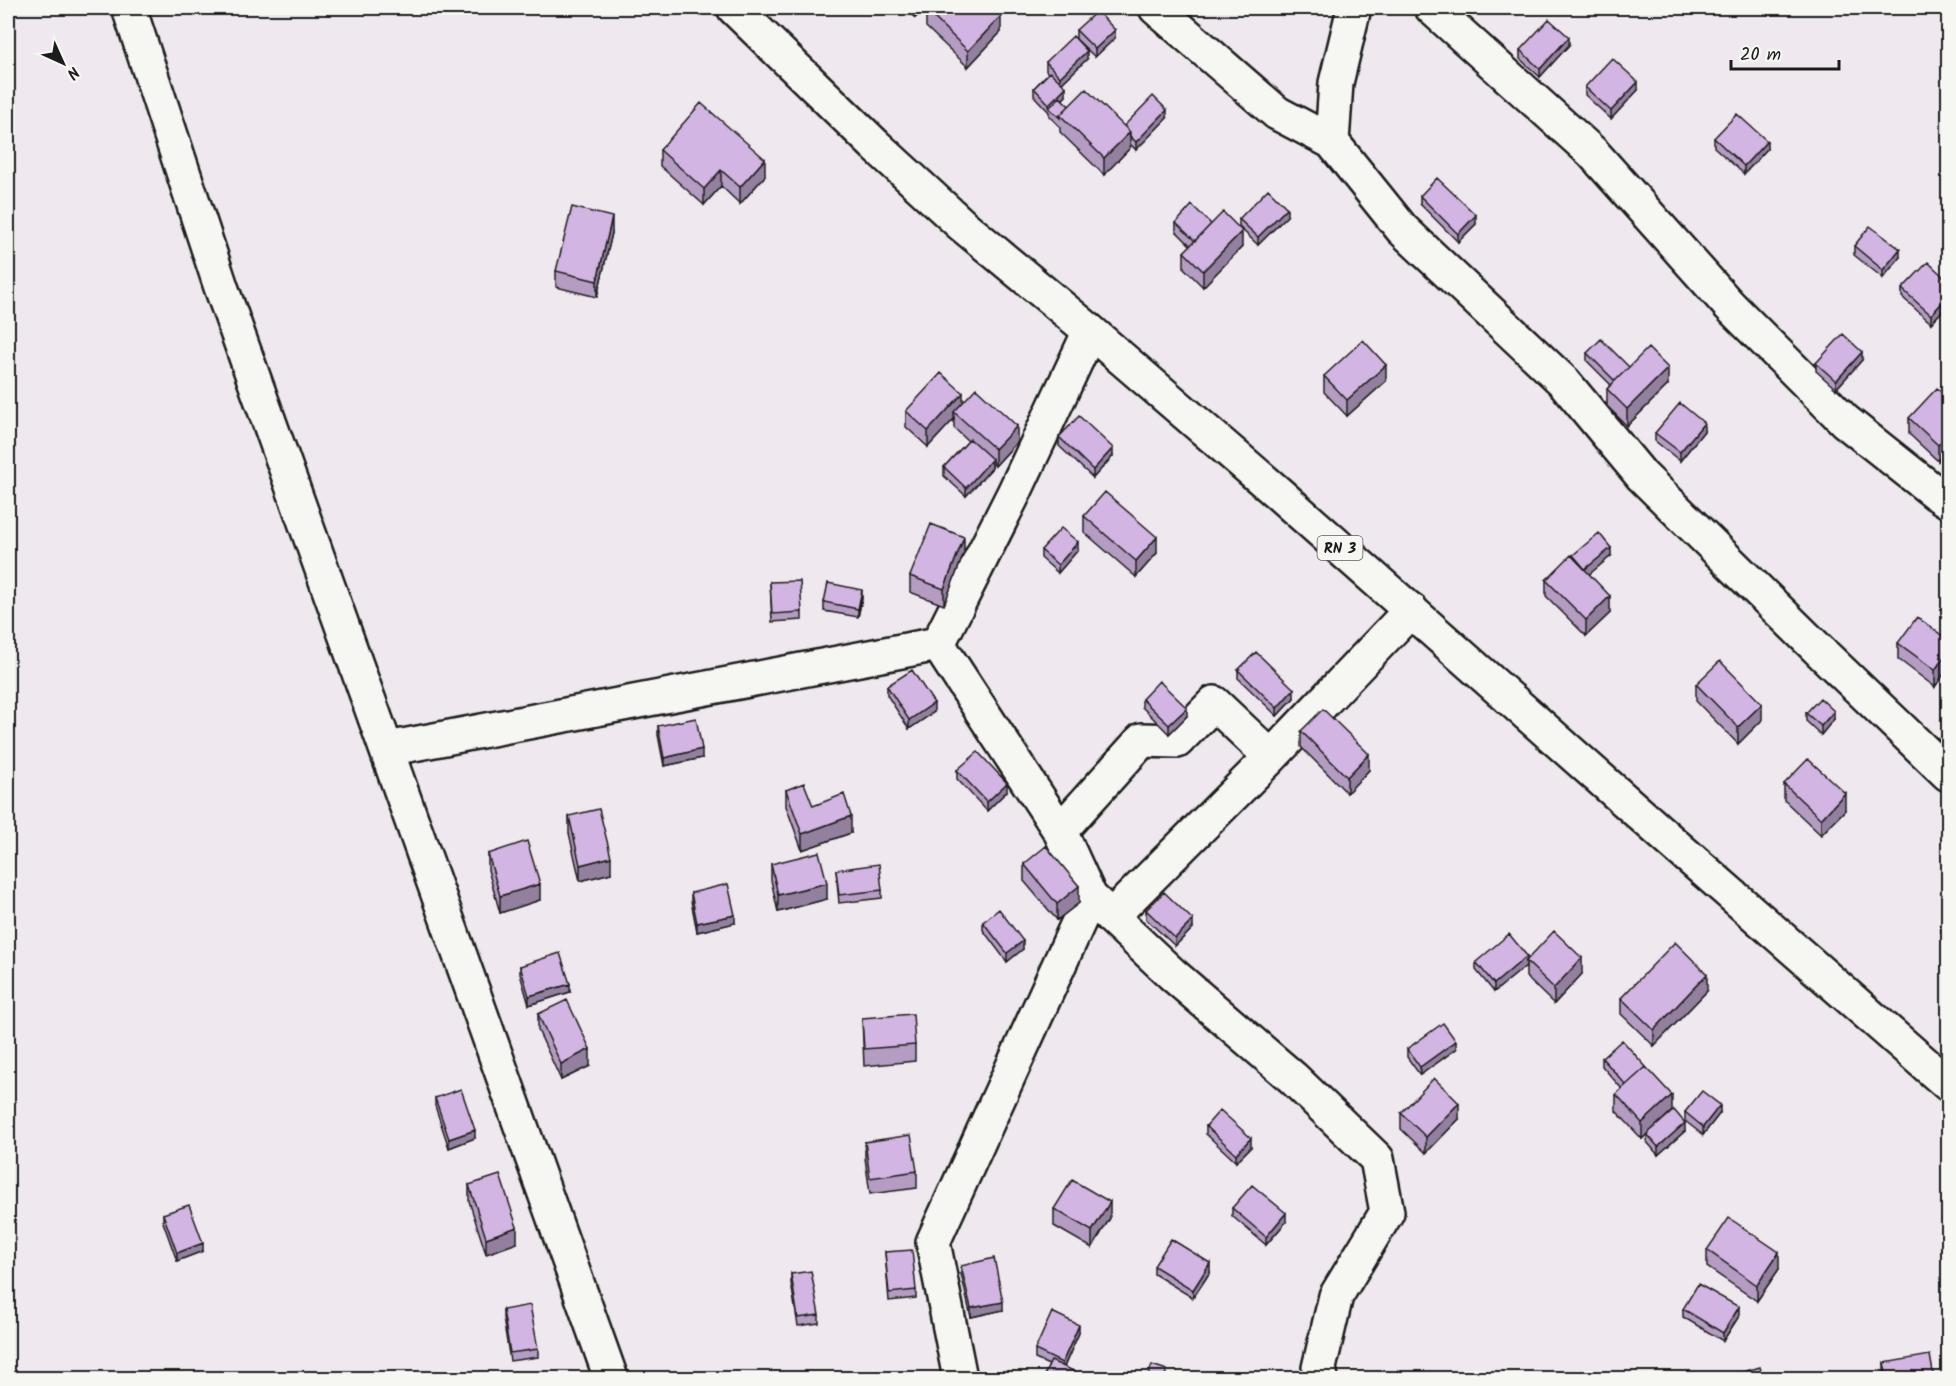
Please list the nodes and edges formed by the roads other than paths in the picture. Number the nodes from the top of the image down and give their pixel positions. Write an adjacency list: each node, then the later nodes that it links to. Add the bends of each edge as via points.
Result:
1 (129, 8): 11 (main road, via 221,287)
2 (1156, 8): 6 (main road, via 1277,113)
3 (1354, 8): 6 (main road, via 1336,83)
4 (1432, 8): 8 (main road, via 1593,153 1730,305 1845,421)
5 (743, 10): 7 (main road, RN 3, via 875,145 952,216)
6 (1332, 142): 13 (main road, via 1402,229 1564,382 1642,476)
7 (1090, 330): 9 (main road, RN 3); 10 (main road)
8 (1948, 501)
9 (1411, 610): 12 (main road); 16 (main road, RN 3)
10 (938, 644): 11 (main road); 14 (main road)
11 (387, 749): 17 (main road)
12 (1271, 757): 14 (main road, via 1214,703 1177,741 1142,740); 15 (main road)
13 (1948, 774)
14 (1060, 831): 15 (main road)
15 (1100, 907): 18 (main road, via 933,1242); 19 (main road, via 1293,1078 1377,1159 1387,1212 1336,1296 1319,1368)
16 (1948, 1084)
17 (611, 1378)
18 (960, 1378)
19 (1321, 1378)

